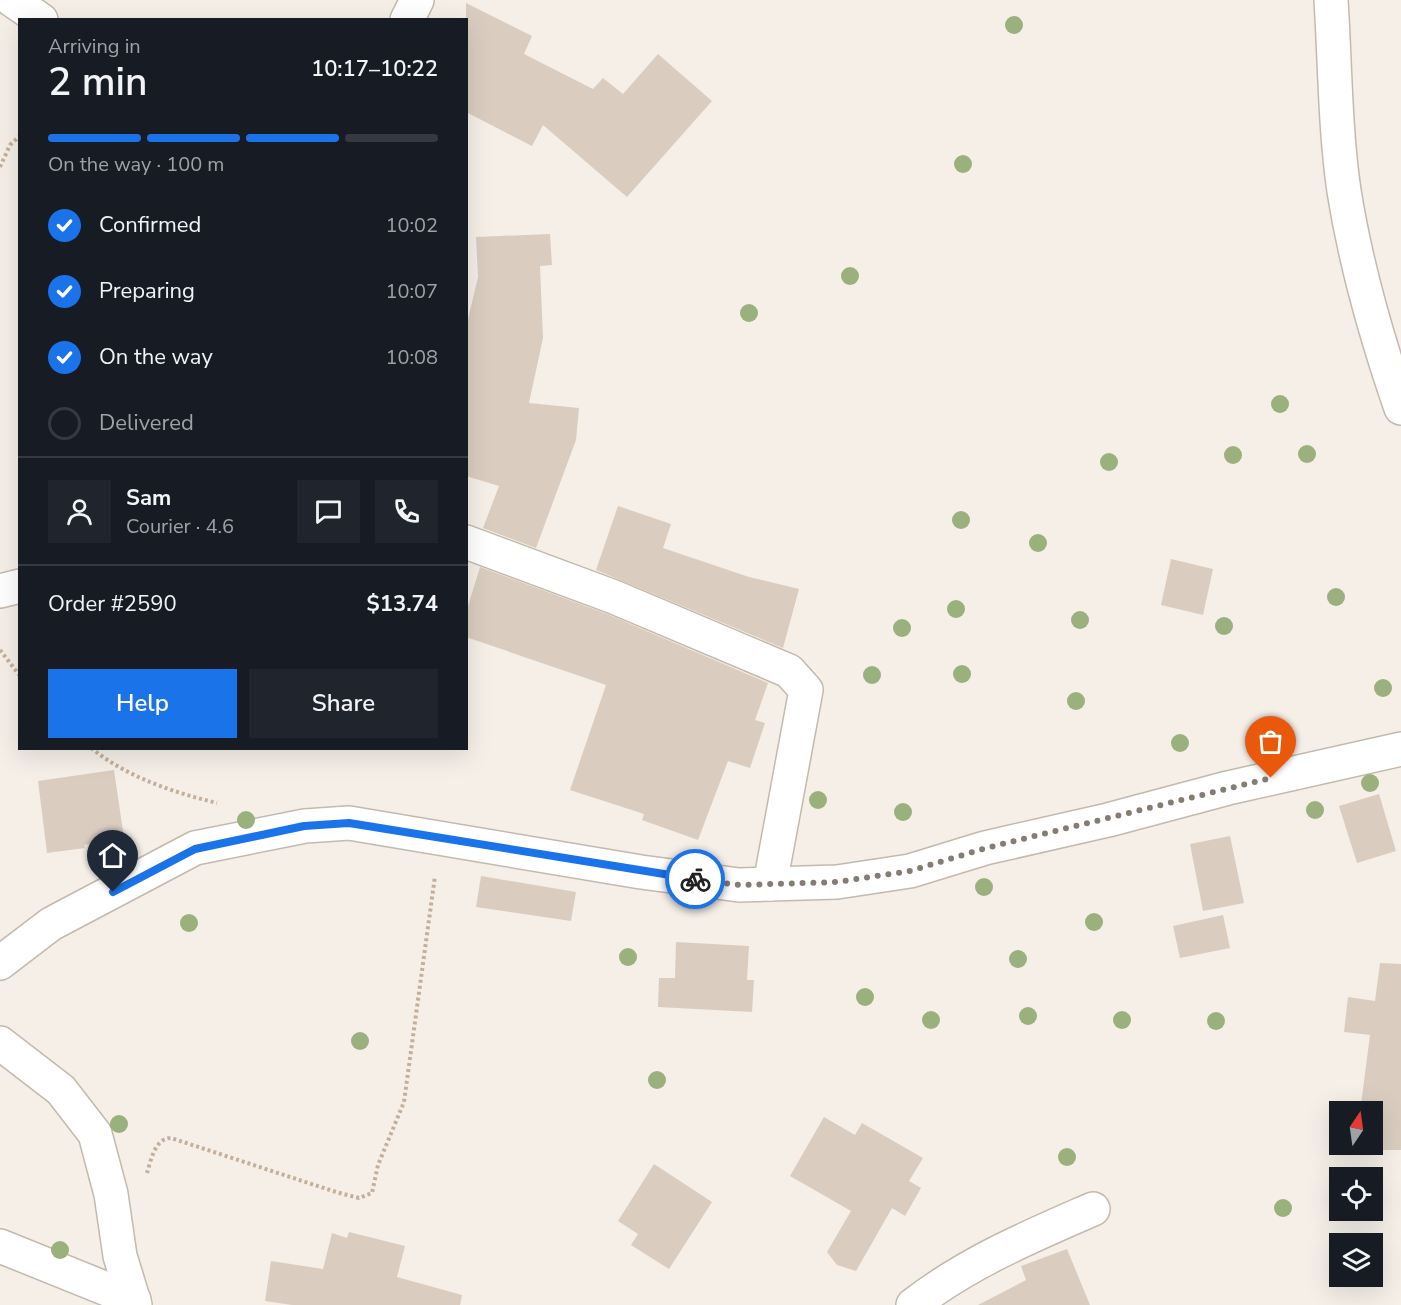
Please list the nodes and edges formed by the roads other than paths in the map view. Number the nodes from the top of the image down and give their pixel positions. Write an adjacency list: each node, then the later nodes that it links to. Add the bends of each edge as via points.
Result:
1 (12, 0): 4 (street)
2 (417, 0): 5 (street)
3 (1331, 0): 6 (street, via 1344,189 1359,274)
4 (38, 18)
5 (408, 18)
6 (1390, 342): 7 (street)
7 (1401, 408)
8 (468, 543): 12 (street, via 625,602 789,671 800,680 806,690)
9 (18, 586): 10 (street)
10 (0, 591)
11 (1401, 749): 12 (street, via 986,848 910,871 837,882)
12 (770, 884): 13 (street, via 739,885 641,872 349,823 304,826 195,849 51,924)
13 (0, 963)
14 (0, 1043): 17 (street, via 61,1090 95,1134 111,1194 120,1256)
15 (1094, 1209): 18 (street, via 987,1255)
16 (0, 1246): 17 (street)
17 (135, 1302)
18 (913, 1305)

